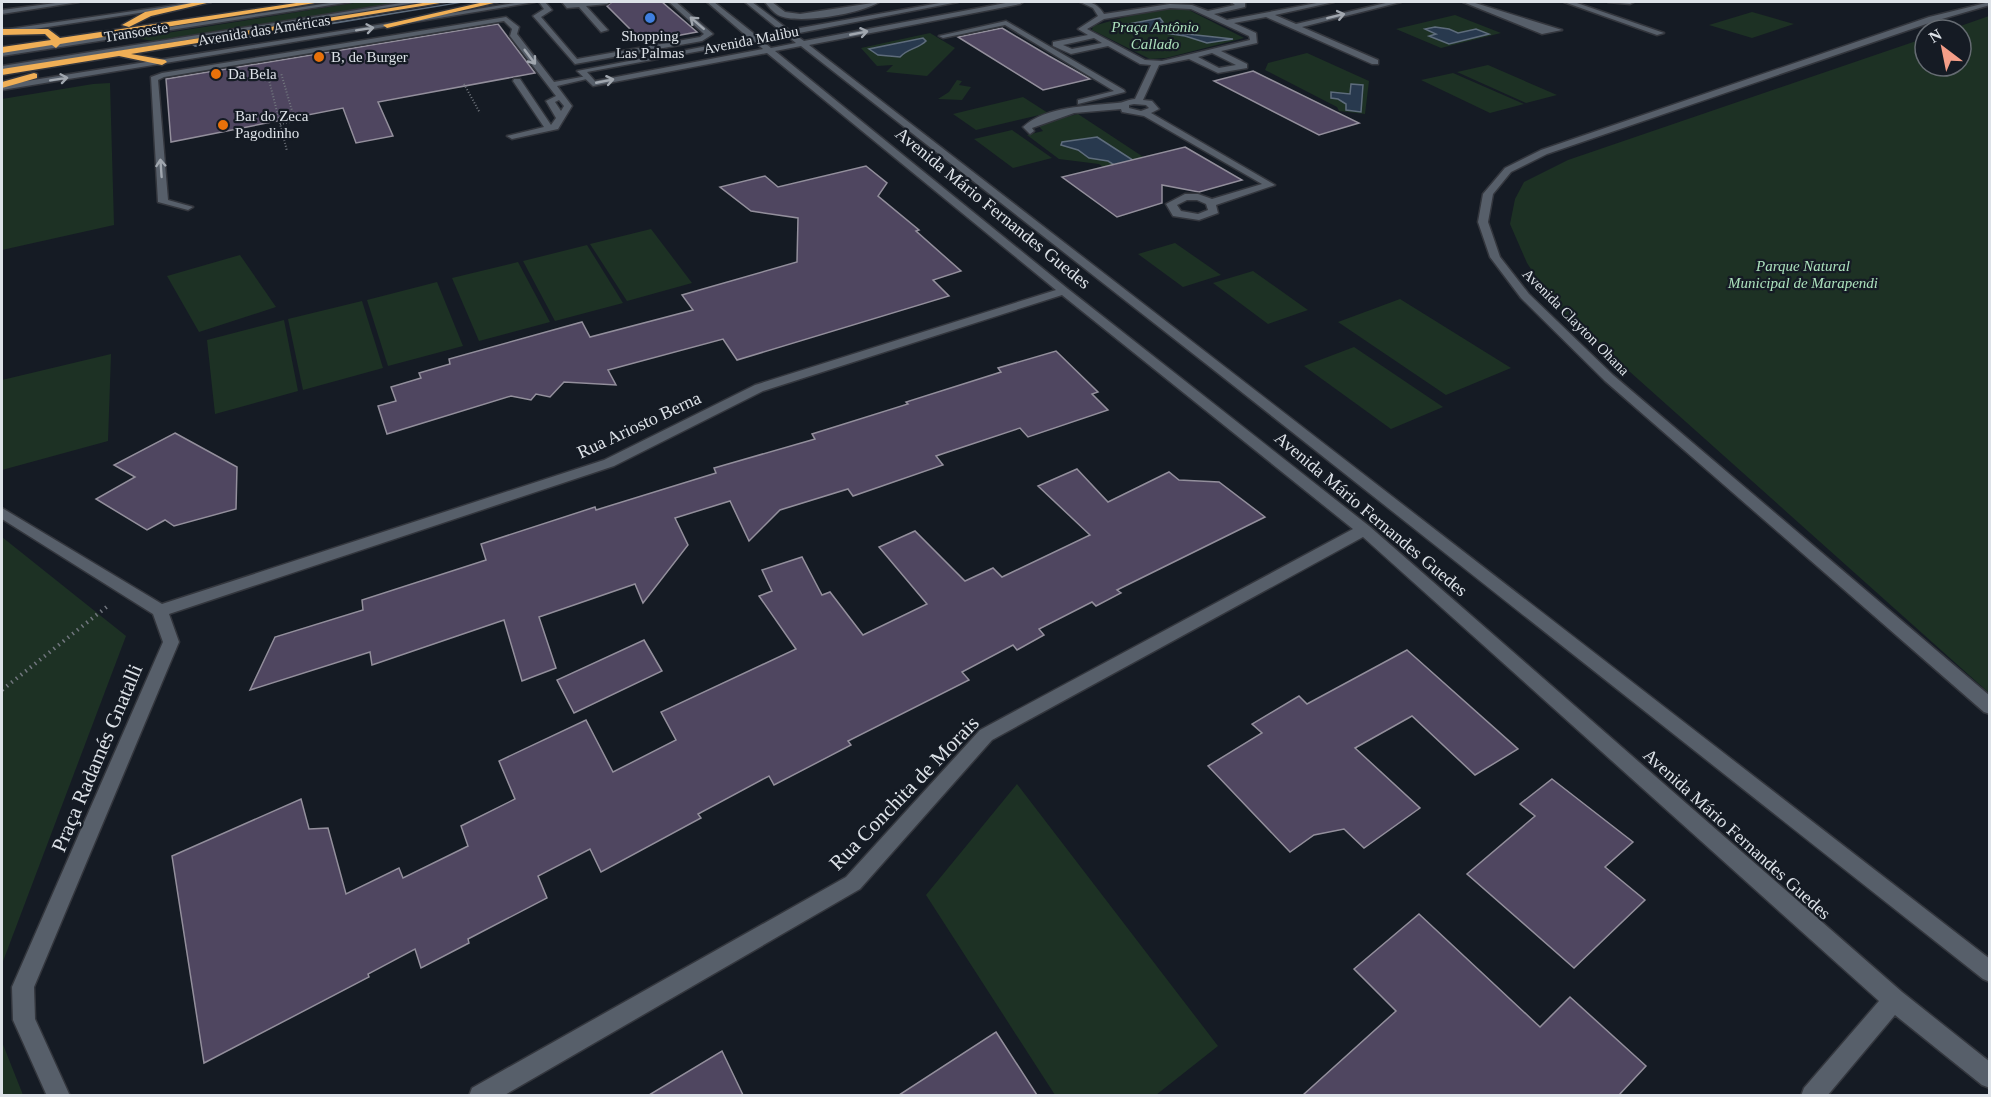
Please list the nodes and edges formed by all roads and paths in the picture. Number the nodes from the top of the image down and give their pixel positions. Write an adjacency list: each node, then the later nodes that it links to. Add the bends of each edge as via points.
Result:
1 (26, 2): 34 (street)
2 (75, 2): 40 (street)
3 (160, 2): 44 (street)
4 (207, 2): 44 (street); 55 (highway, via 140,17 127,24)
5 (317, 2): 55 (highway, Avenida das Américas)
6 (347, 2): 55 (street, Transoeste)
7 (417, 2): 65 (street, Transoeste)
8 (442, 2): 65 (highway, Avenida das Américas)
9 (531, 2): 35 (street)
10 (542, 2): 13 (street, one-way to 13, via 548,10 537,16 575,62 702,39 709,34)
11 (566, 2): 36 (street)
12 (607, 2): 36 (street)
13 (672, 2)
14 (710, 2): 59 (street, Avenida Mário Fernandes Guedes)
15 (748, 2): 54 (street, Avenida Mário Fernandes Guedes)
16 (768, 2): 17 (street, via 782,14 798,16)
17 (875, 2)
18 (954, 2): 54 (street, Avenida Malibu)
19 (1020, 2): 61 (street, Avenida Malibu, one-way to 19)
20 (1084, 2): 43 (street, via 1096,7)
21 (1128, 2): 37 (street)
22 (1250, 2): 30 (street)
23 (1331, 2): 24 (street); 42 (street)
24 (1341, 2)
25 (1397, 2): 39 (street)
26 (1473, 2): 47 (street)
27 (1568, 2): 56 (street)
28 (1612, 2): 29 (street)
29 (1630, 2)
30 (1236, 3): 41 (street, via 1242,5)
31 (1989, 3): 103 (street, Avenida Clayton Ohana, via 1544,152 1509,170 1488,194 1483,222 1495,257 1525,296 1609,378)
32 (1203, 4): 38 (street)
33 (1353, 4): 39 (street)
34 (2, 5)
35 (494, 5): 48 (highway); 49 (street, via 483,15)
36 (582, 6): 52 (street)
37 (1151, 7): 38 (street); 43 (street)
38 (1192, 7): 41 (street)
39 (1365, 9): 50 (street, one-way to 39)
40 (2, 12)
41 (1206, 14): 46 (street)
42 (1268, 15): 45 (street); 46 (street)
43 (1102, 17): 58 (street, via 1082,29)
44 (96, 18): 53 (street)
45 (1280, 20): 50 (street); 51 (street)
46 (1225, 22): 51 (street)
47 (1524, 22)
48 (387, 25): 71 (street, Avenida das Américas, one-way to 48)
49 (455, 26): 73 (street); 83 (street, one-way to 83, via 506,19)
50 (1295, 26): 75 (street)
51 (1238, 28): 67 (street, via 1253,35 1254,41)
52 (604, 30)
53 (2, 32): 60 (highway, via 48,32)
54 (787, 32): 59 (street, Avenida Malibu); 61 (street, Avenida Mário Fernandes Guedes)
55 (123, 33): 60 (highway, Avenida das Américas); 65 (highway)
56 (1660, 33)
57 (943, 36): 64 (street, via 1006,23)
58 (1094, 36): 62 (street); 63 (street)
59 (754, 38): 66 (street, Avenida Mário Fernandes Guedes); 80 (street, Avenida Malibu, via 581,71)
60 (56, 44): 68 (highway, Avenida das Américas); 72 (highway)
61 (802, 44): 66 (street, Avenida Malibu); 104 (street, Avenida Mário Fernandes Guedes, via 1115,284)
62 (1056, 44): 64 (street); 69 (street)
63 (1109, 44): 69 (street); 76 (street, via 1143,62)
64 (1041, 45): 69 (street)
65 (122, 50): 72 (highway, Avenida das Américas); 74 (highway, via 131,58)
66 (769, 50): 80 (street, Avenida Malibu, one-way to 66, via 593,84); 97 (street, Avenida Mário Fernandes Guedes)
67 (1214, 51): 70 (street); 70 (street, via 1244,66 1218,71)
68 (2, 52)
69 (1067, 55): 86 (street, via 1121,92)
70 (1190, 56): 76 (street)
71 (188, 58): 73 (street); 74 (street, Avenida das Américas)
72 (54, 61): 78 (highway, Avenida das Américas); 84 (highway, via 41,73)
73 (248, 61): 96 (street, one-way to 73, via 164,202 154,79)
74 (162, 62): 84 (street, Avenida das Américas, one-way to 74)
75 (1374, 62)
76 (1156, 63): 85 (street)
77 (280, 69): 90 (path, via 295,121)
78 (2, 70)
79 (267, 72): 90 (path)
80 (587, 78): 83 (street)
81 (517, 81): 91 (street)
82 (464, 84): 88 (path)
83 (551, 85): 91 (street, via 561,97 550,101 561,117 555,127)
84 (2, 87)
85 (1138, 101): 87 (street); 89 (street, via 1155,107)
86 (1081, 102)
87 (1123, 106): 89 (street, via 1131,113); 92 (street, via 1049,118 1027,127)
88 (480, 113)
89 (1146, 114): 95 (street, via 1270,185)
90 (280, 124): 94 (path)
91 (549, 128): 93 (street)
92 (1030, 131)
93 (512, 136)
94 (287, 151)
95 (1211, 202)
96 (188, 207)
97 (1064, 291): 99 (street, Avenida Mário Fernandes Guedes); 101 (street, Rua Ariosto Berna, via 759,388 597,467)
98 (2, 513): 100 (street)
99 (1364, 530): 105 (street, Avenida Mário Fernandes Guedes); 108 (street, Rua Conchita de Morais, via 986,735 853,883)
100 (127, 592): 101 (street); 102 (path)
101 (160, 611): 107 (street, Praça Radamés Gnatalli, via 171,642 23,987 24,1020)
102 (2, 690)
103 (1989, 707)
104 (1989, 972)
105 (1894, 1000): 106 (street, Avenida Mário Fernandes Guedes); 109 (street)
106 (1989, 1077)
107 (59, 1095)
108 (480, 1095)
109 (1812, 1095)

